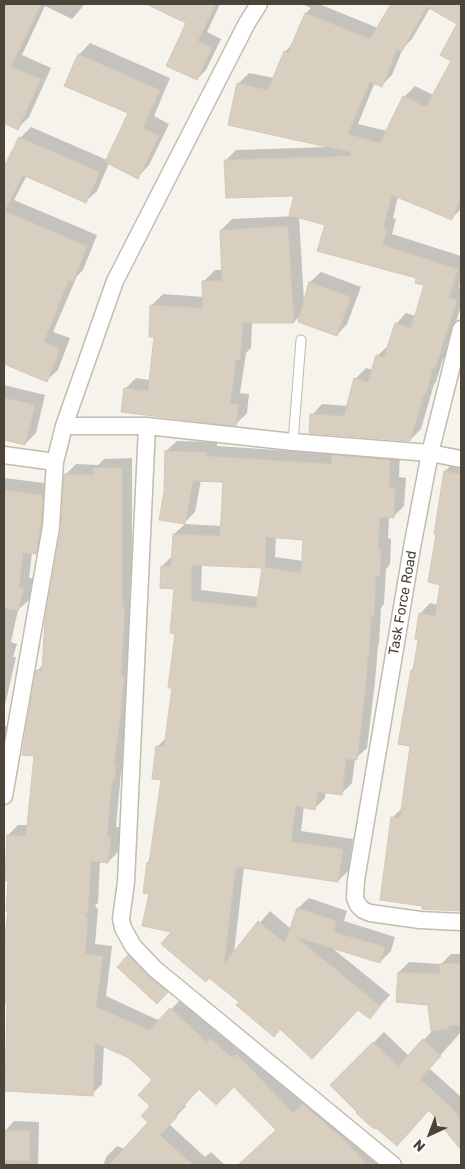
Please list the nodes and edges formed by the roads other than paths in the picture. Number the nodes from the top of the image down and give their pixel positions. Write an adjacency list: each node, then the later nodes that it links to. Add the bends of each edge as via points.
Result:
1 (259, 4): 4 (street, via 246,23 115,281)
2 (461, 329): 7 (street, Task Force Road)
3 (301, 340): 6 (lane)
4 (64, 426): 5 (street); 10 (street)
5 (147, 426): 6 (street); 13 (street, via 123,928 155,969)
6 (293, 442): 7 (street)
7 (430, 453): 9 (street); 12 (street, Task Force Road, via 355,898 358,905 370,913)
8 (4, 455): 10 (street)
9 (461, 459)
10 (55, 462): 11 (street, via 50,528)
11 (4, 796)
12 (461, 922)
13 (394, 1165)

